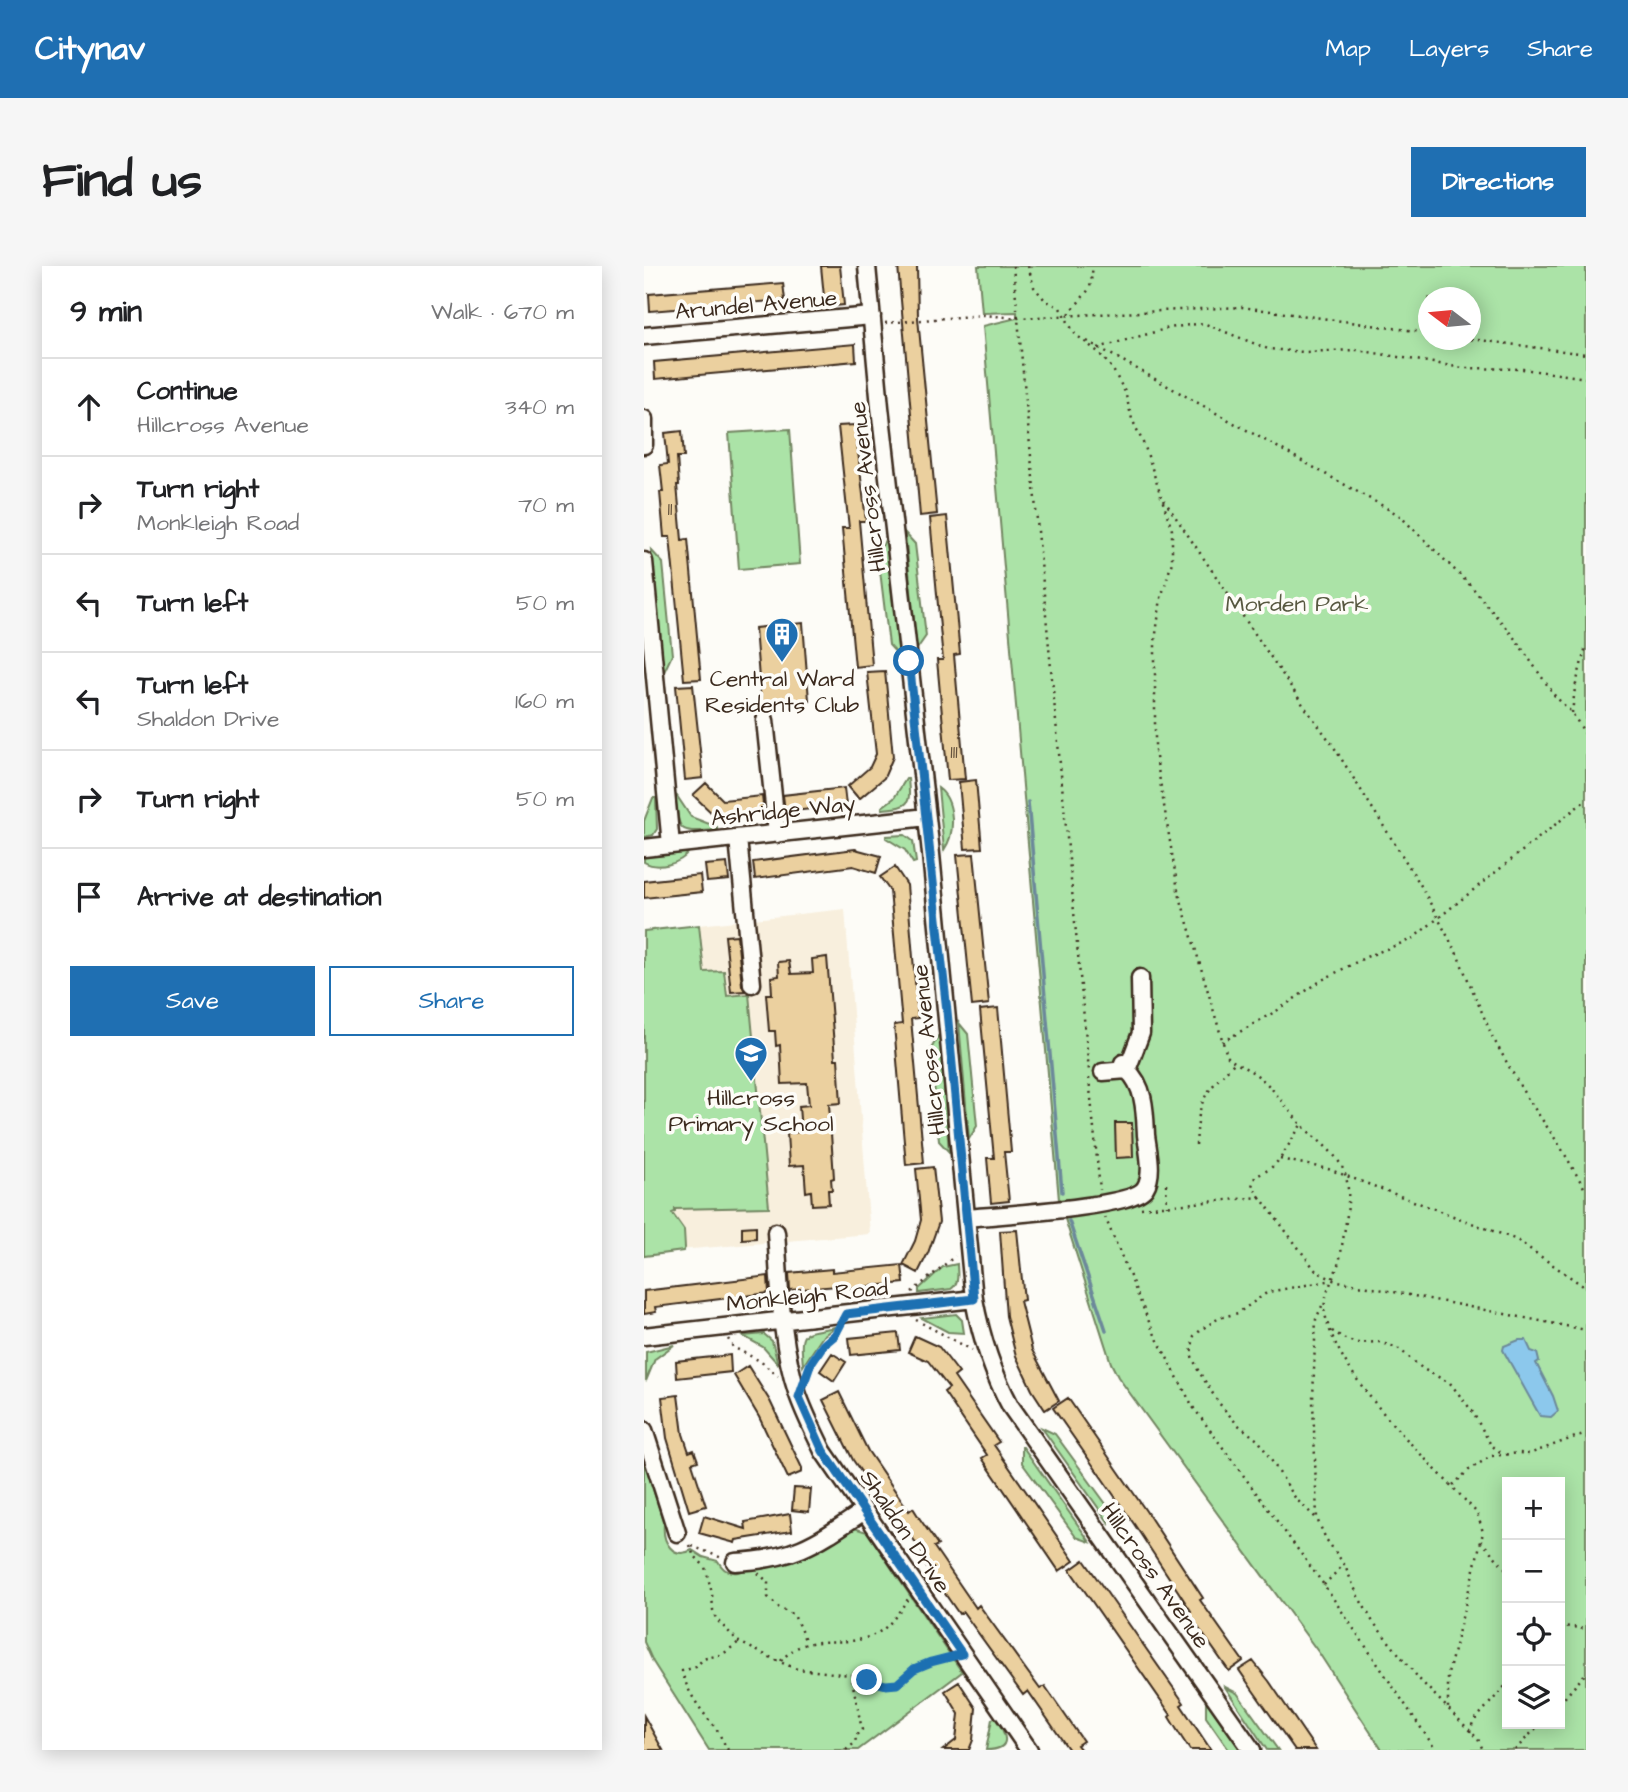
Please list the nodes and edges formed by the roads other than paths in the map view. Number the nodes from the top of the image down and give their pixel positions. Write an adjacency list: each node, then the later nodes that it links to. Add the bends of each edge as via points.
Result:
1 (867, 266): 2 (street, Hillcross Avenue)
2 (872, 320): 3 (street, Arundel Avenue); 8 (street, Hillcross Avenue)
3 (644, 336)
4 (644, 419): 5 (street)
5 (644, 445)
6 (644, 561): 11 (street)
7 (765, 720): 9 (street)
8 (927, 817): 9 (street, Ashridge Way); 17 (street, Hillcross Avenue)
9 (777, 834): 10 (street, Ashridge Way)
10 (738, 838): 11 (street, Ashridge Way); 14 (street)
11 (671, 845): 12 (street, Ashridge Way)
12 (644, 848)
13 (1140, 978): 15 (street, via 1141,1032)
14 (752, 984)
15 (1124, 1065): 16 (street); 17 (street, via 1135,1077 1144,1110 1149,1169 1147,1186 1141,1192 1102,1208)
16 (1103, 1072)
17 (966, 1218): 19 (street, Hillcross Avenue)
18 (776, 1231): 20 (street, Shaldon Drive)
19 (974, 1299): 20 (street, Monkleigh Road); 27 (street, Hillcross Avenue, via 989,1361 1024,1427)
20 (783, 1321): 21 (street, Monkleigh Road); 23 (street, Shaldon Drive, via 799,1397 823,1451)
21 (644, 1336)
22 (644, 1430): 24 (street)
23 (864, 1511): 25 (street, via 805,1548 782,1557); 26 (street, Shaldon Drive)
24 (677, 1533)
25 (739, 1562)
26 (1020, 1747)
27 (1252, 1750)

